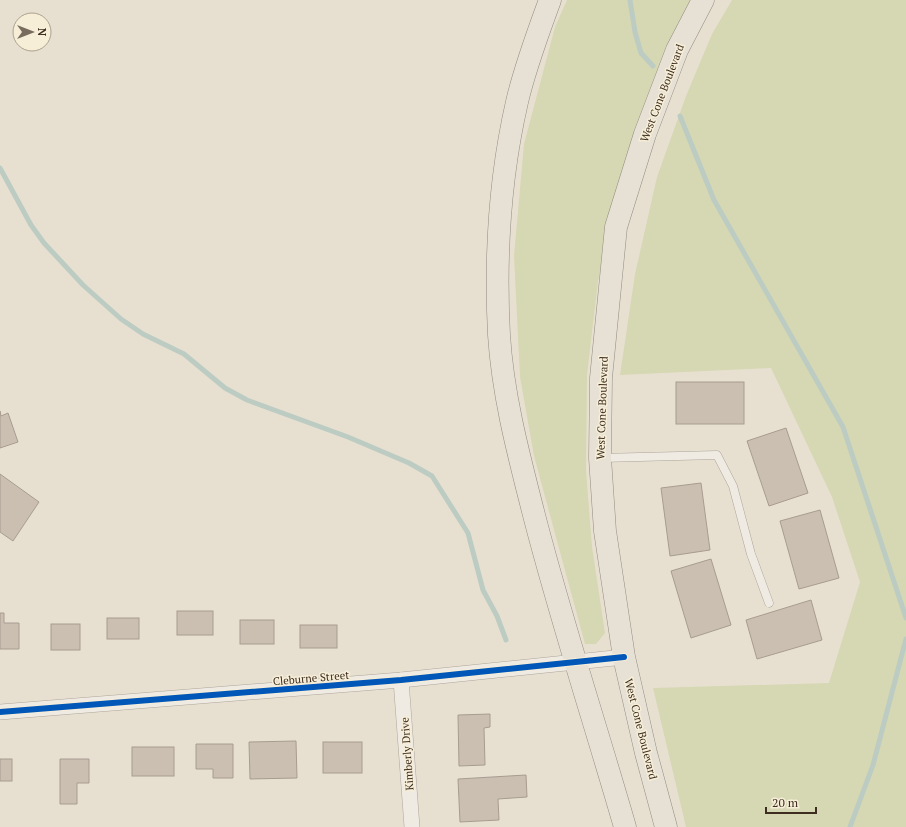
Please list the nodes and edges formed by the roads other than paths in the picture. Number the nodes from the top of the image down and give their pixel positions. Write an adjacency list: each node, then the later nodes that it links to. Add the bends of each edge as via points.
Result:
1 (550, 0): 6 (main road, via 518,100 508,152 501,206 499,336 513,436)
2 (703, 0): 3 (main road, West Cone Boulevard, via 677,50 645,134 616,227 601,378)
3 (600, 458): 4 (lane, via 717,455 733,486 751,554); 5 (main road, West Cone Boulevard, via 605,531)
4 (769, 603)
5 (624, 657): 6 (street, Cleburne Street); 11 (main road, West Cone Boulevard)
6 (574, 662): 7 (street, Cleburne Street); 10 (main road)
7 (401, 680): 8 (street, Cleburne Street); 9 (street, Kimberly Drive)
8 (0, 712)
9 (412, 827)
10 (625, 827)
11 (666, 827)

